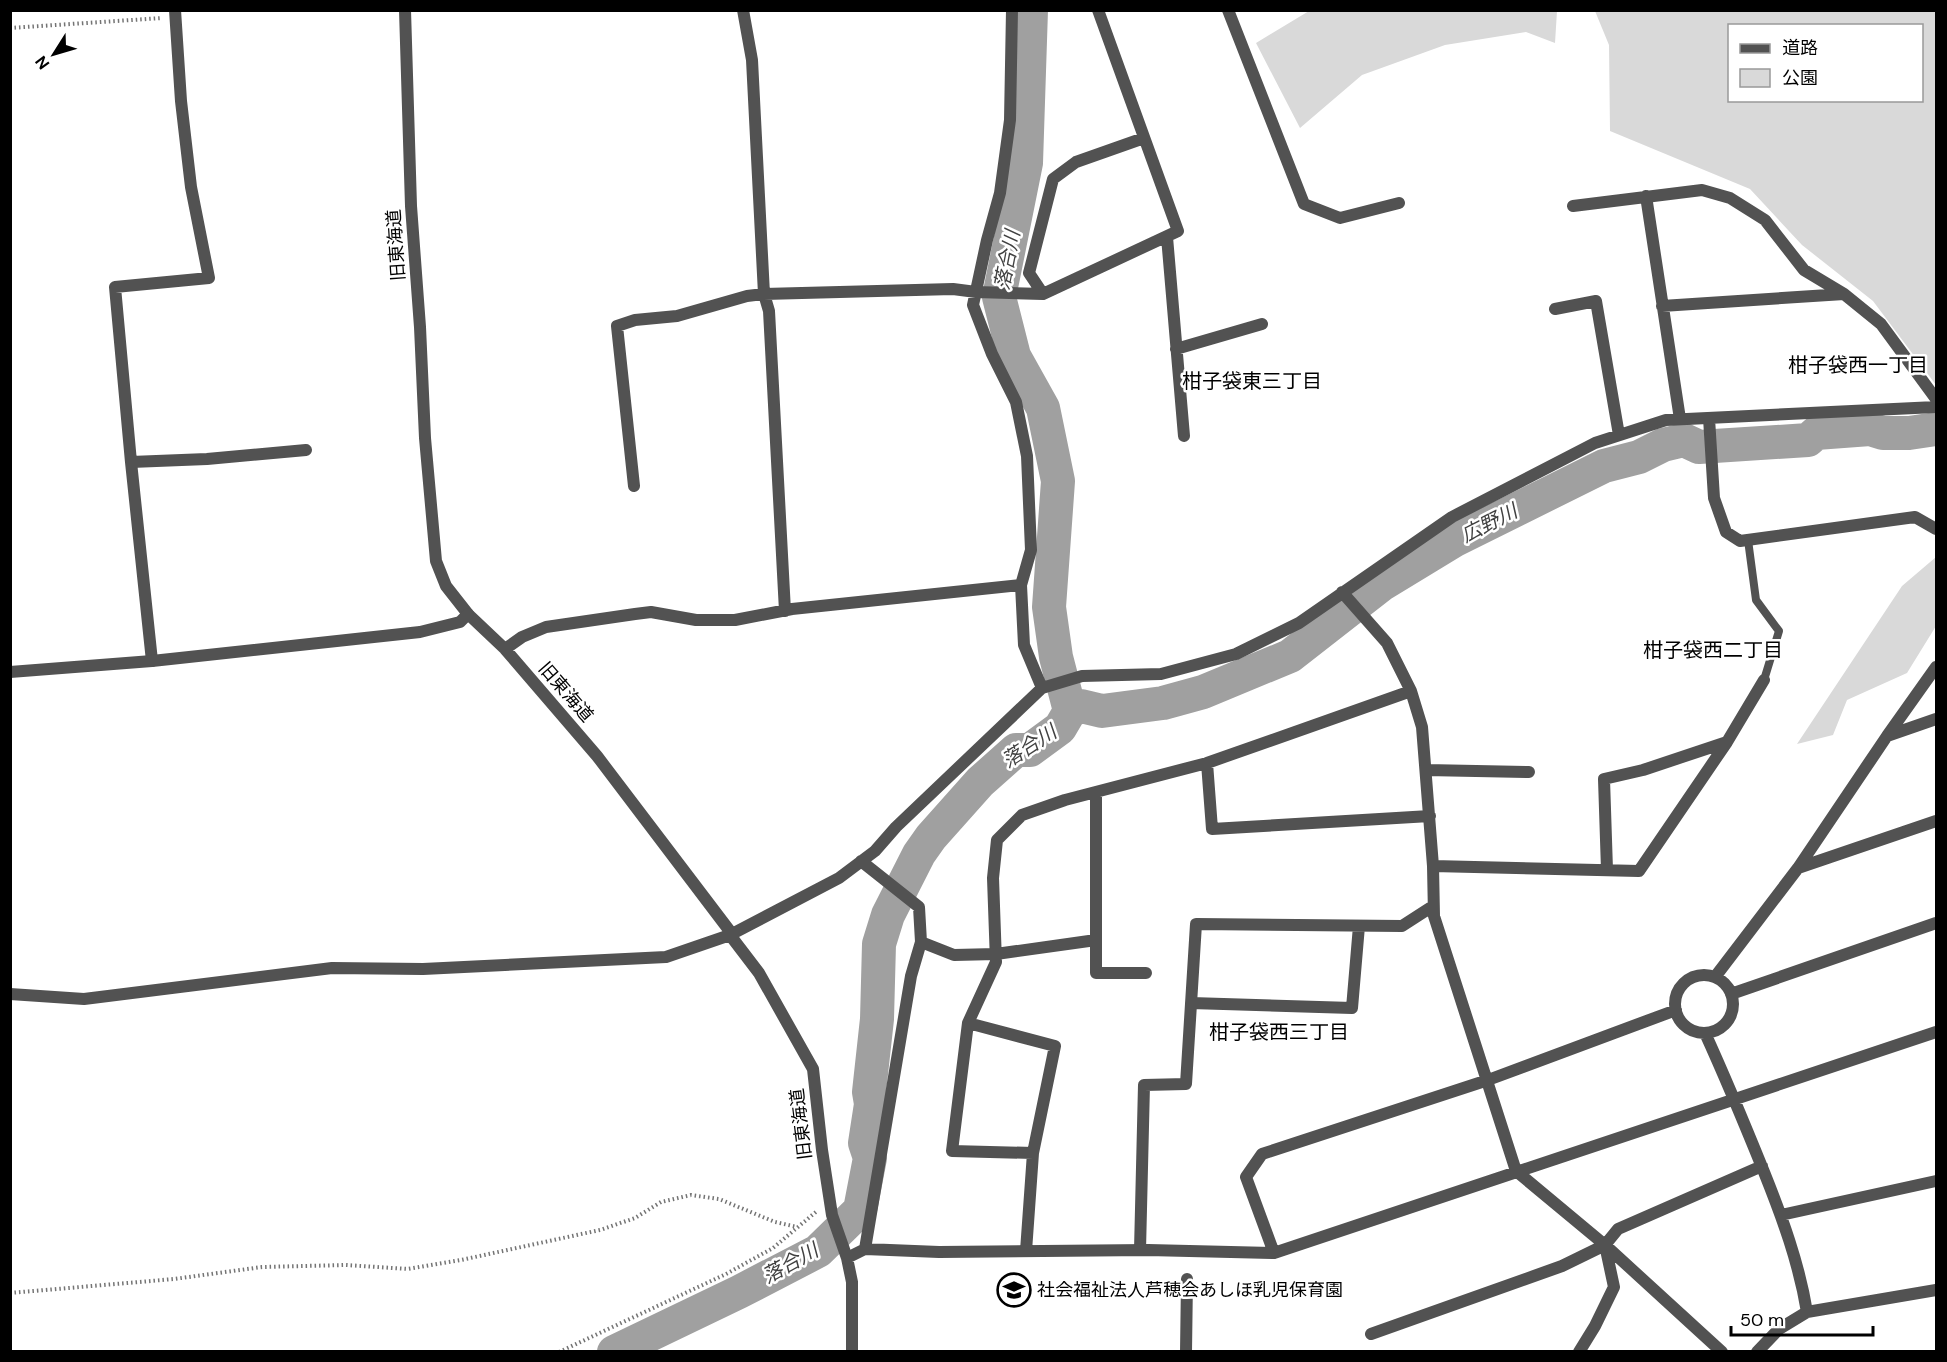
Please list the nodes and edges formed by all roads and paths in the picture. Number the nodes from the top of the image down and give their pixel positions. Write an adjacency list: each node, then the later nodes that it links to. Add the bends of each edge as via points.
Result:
1 (405, 10): 35 (street, 旧東海道, via 411,206 436,561 446,586)
2 (743, 10): 14 (street, via 752,60)
3 (1011, 10): 13 (street, via 1010,120 1000,193)
4 (1098, 10): 8 (street)
5 (1228, 10): 10 (street, via 1304,204 1340,218)
6 (176, 14): 7 (path); 28 (street, via 191,187 208,278 115,287)
7 (10, 28)
8 (1144, 138): 12 (street, via 1178,231); 15 (street, via 1076,162 1053,179 1029,273)
9 (1646, 196): 11 (street); 16 (street, via 1702,190 1730,198 1765,220 1804,270); 17 (street)
10 (1399, 203)
11 (1573, 206)
12 (1167, 237): 15 (street); 20 (street)
13 (976, 292): 14 (street, via 953,289); 15 (street); 32 (street, via 973,305 1016,402 1027,456 1030,550)
14 (764, 294): 29 (street, via 617,326); 34 (street, via 769,311)
15 (1043, 294)
16 (1844, 294): 17 (street); 21 (street, via 1881,324)
17 (1662, 306): 24 (street)
18 (1555, 309): 25 (street, via 1596,301)
19 (1262, 324): 20 (street)
20 (1176, 349): 26 (street)
21 (1936, 399)
22 (1936, 407): 23 (street)
23 (1709, 418): 24 (street); 31 (street, via 1714,498 1726,532 1740,541)
24 (1680, 419): 25 (street)
25 (1619, 435): 33 (street, via 1595,443 1452,517)
26 (1184, 436)
27 (306, 450): 28 (street)
28 (131, 462): 37 (street)
29 (634, 486)
30 (1936, 529): 31 (street, via 1915,517)
31 (1748, 540): 40 (lane, via 1756,600 1779,631)
32 (1021, 585): 34 (street); 41 (street, via 1024,645)
33 (1342, 592): 41 (street, via 1299,623 1236,654 1161,674 1082,676); 42 (street, via 1387,643)
34 (786, 611): 36 (street, via 735,621 696,620 651,612 635,614 546,627)
35 (468, 614): 36 (street, 旧東海道); 37 (street, via 460,622 420,632)
36 (505, 649): 59 (street, 旧東海道, via 597,756)
37 (152, 661): 39 (street)
38 (1936, 667): 44 (street)
39 (10, 672)
40 (1764, 680): 45 (street)
41 (1042, 688): 52 (street)
42 (1411, 691): 46 (street); 47 (street, via 1422,727)
43 (1936, 719): 44 (street)
44 (1887, 736): 54 (street)
45 (1726, 742): 55 (street, via 1639,871); 55 (street, via 1604,779)
46 (1208, 763): 49 (street); 50 (street, via 1212,829)
47 (1426, 770): 48 (street); 50 (street)
48 (1529, 772)
49 (1096, 792): 60 (street); 62 (street, via 1022,815 997,840 993,878)
50 (1430, 816): 53 (street)
51 (1936, 821): 54 (street)
52 (861, 861): 59 (street, via 840,878); 61 (street, via 919,907)
53 (1433, 866): 55 (street); 56 (street)
54 (1798, 868): 64 (street)
55 (1607, 870)
56 (1433, 906): 58 (street, via 1402,926); 72 (street)
57 (1936, 923): 66 (street)
58 (1359, 926): 67 (street, via 1196,924); 67 (street, via 1352,1008)
59 (730, 935): 65 (street, via 666,957 423,969 332,968 84,999); 78 (street, 旧東海道, via 759,973 813,1069)
60 (1096, 939): 62 (street); 63 (street, via 1096,974)
61 (921, 942): 62 (street, via 954,955); 82 (street, via 911,976)
62 (996, 954): 69 (street, via 996,962)
63 (1146, 973)
64 (1715, 977): 66 (street); 68 (street, via 1697,975 1682,985 1677,992)
65 (10, 994)
66 (1731, 994): 71 (street, via 1728,1020)
67 (1191, 1003): 83 (street, via 1186,1084 1144,1085)
68 (1676, 1010): 71 (street, via 1686,1027); 72 (street)
69 (968, 1023): 74 (street, via 1055,1046); 74 (street, via 952,1151)
70 (1936, 1032): 73 (street)
71 (1705, 1033): 73 (street)
72 (1488, 1080): 76 (street); 86 (street, via 1262,1154 1246,1177)
73 (1735, 1099): 75 (street); 76 (street)
74 (1033, 1153): 84 (street)
75 (1762, 1166): 79 (street); 81 (street, via 1618,1229)
76 (1516, 1171): 81 (street); 86 (street)
77 (1936, 1180): 79 (street)
78 (830, 1201): 80 (path); 85 (street, 旧東海道)
79 (1781, 1215): 90 (street)
80 (797, 1227): 89 (path, via 719,1199 691,1195 661,1202 635,1218 600,1230 408,1269 346,1265 262,1268); 92 (path, via 773,1248 726,1274)
81 (1605, 1245): 91 (street, via 1562,1266); 95 (street, via 1614,1287); 96 (street)
82 (865, 1249): 84 (street); 85 (street)
83 (1140, 1250): 84 (street); 86 (street)
84 (1026, 1251)
85 (845, 1253): 93 (street, 旧東海道, via 852,1282)
86 (1274, 1253)
87 (1187, 1278): 94 (street)
88 (1936, 1290): 90 (street)
89 (10, 1293)
90 (1807, 1312): 97 (street, via 1779,1329)
91 (1371, 1334)
92 (559, 1352)
93 (852, 1352)
94 (1186, 1352)
95 (1579, 1352)
96 (1722, 1352)
97 (1757, 1352)

